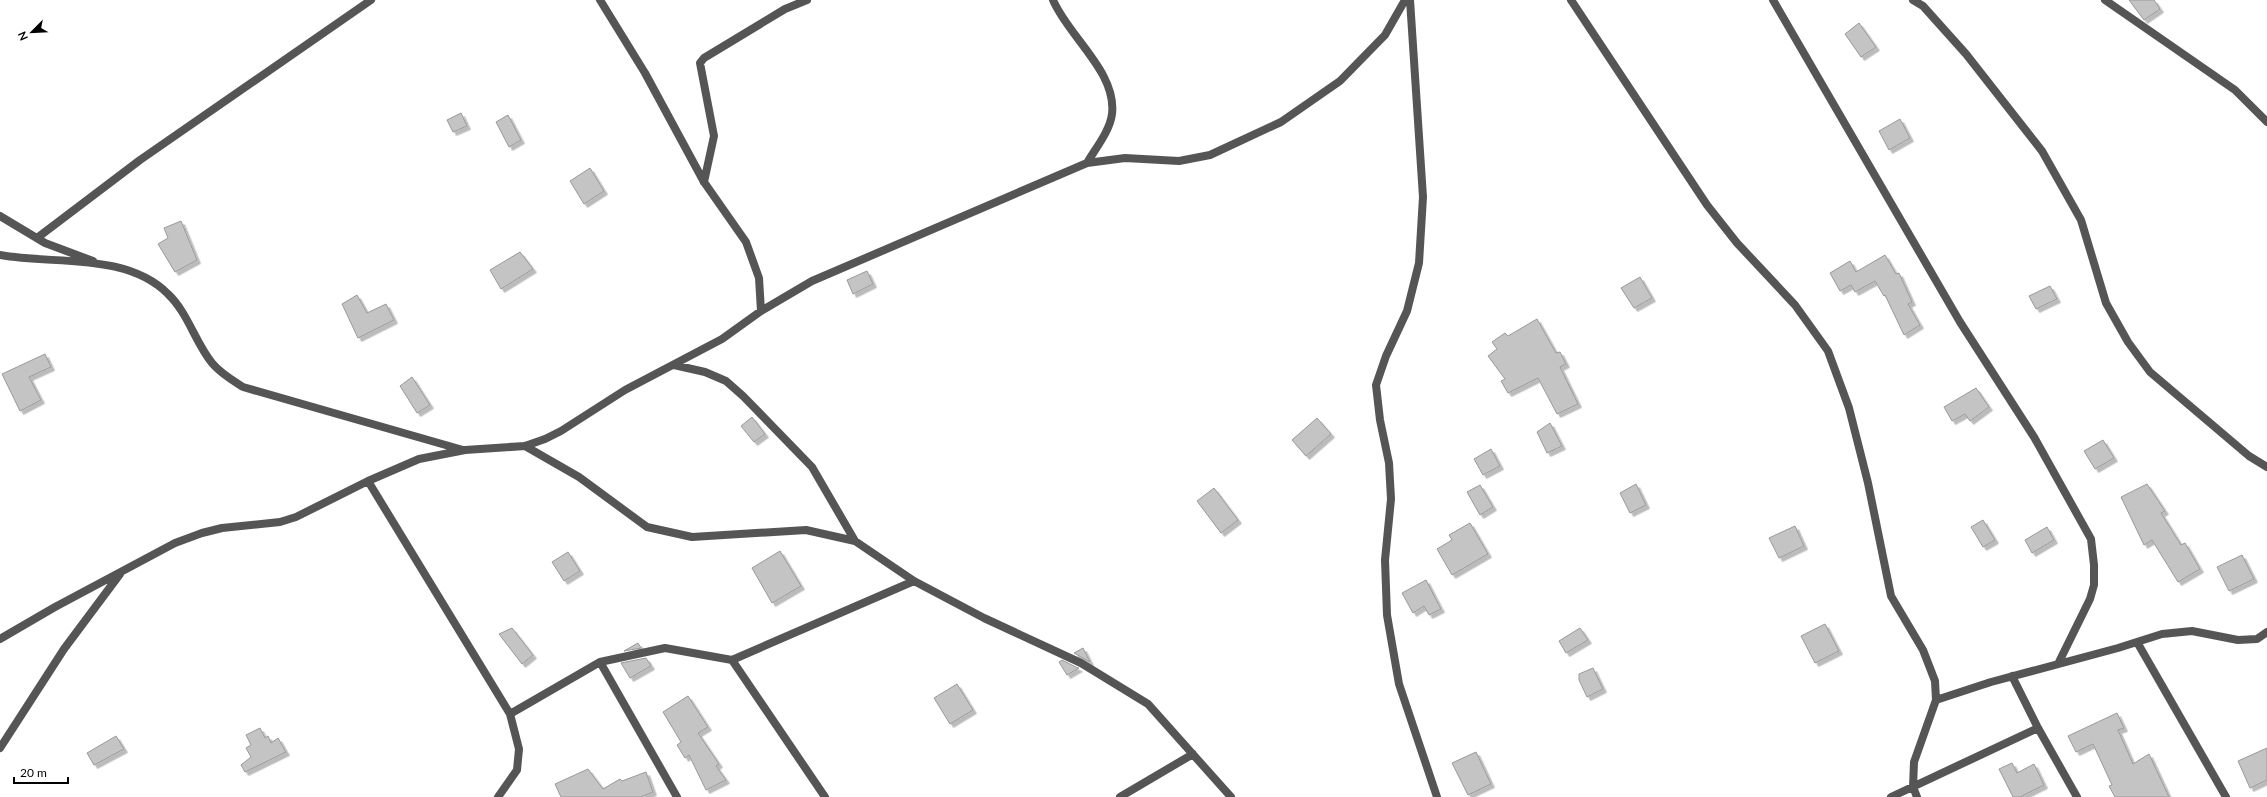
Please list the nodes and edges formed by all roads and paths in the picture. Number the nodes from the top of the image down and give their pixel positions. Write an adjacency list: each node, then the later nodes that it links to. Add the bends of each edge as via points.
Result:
1 (371, 0): 15 (street, via 140,160)
2 (600, 0): 13 (street, via 645,73)
3 (807, 0): 13 (street, via 785,8 704,58 700,63 714,136)
4 (1053, 0): 12 (street, via 1059,14 1102,74 1112,98 1112,115 1108,126)
5 (1405, 0): 12 (street, via 1384,35 1340,81 1281,122 1210,155 1179,161 1125,158)
6 (1410, 0): 45 (street, via 1423,197 1419,263 1407,311 1376,385 1389,462 1391,499 1385,560 1387,615 1399,684)
7 (1572, 0): 34 (street, via 1707,205 1737,243 1795,305 1828,351 1849,408 1891,596 1923,650 1935,681)
8 (1772, 0): 32 (street, via 1960,322 2034,437 2091,539 2094,585 2090,599)
9 (1913, 0): 22 (street, via 1923,6 1966,54 2042,151 2081,220 2106,303 2128,342 2150,372 2249,456)
10 (2105, 0): 11 (street, via 2235,90)
11 (2267, 122)
12 (1088, 163): 18 (street, via 812,281)
13 (704, 182): 18 (street, via 746,242 759,278)
14 (0, 216): 15 (street)
15 (37, 238): 17 (street)
16 (0, 255): 17 (street)
17 (101, 265): 21 (street, via 134,272 169,294 212,363 243,387)
18 (761, 311): 19 (street, via 722,339)
19 (674, 365): 20 (street, via 625,390 561,431); 24 (street, via 705,372 726,381 743,396 812,467)
20 (526, 446): 21 (street); 24 (street, via 579,477 647,527 692,537 806,530)
21 (465, 450): 23 (street, via 419,459)
22 (2267, 467)
23 (368, 481): 25 (street, via 296,517 280,522 222,528 202,533 175,543); 35 (street)
24 (856, 541): 26 (street)
25 (122, 572): 28 (street); 37 (street, via 64,649)
26 (914, 581): 30 (street); 38 (street, via 984,618 1081,663 1148,704)
27 (2267, 632): 29 (street, via 2257,639 2238,640 2192,631 2162,634)
28 (0, 639)
29 (2137, 642): 32 (street); 49 (street)
30 (732, 660): 31 (street, via 665,648); 42 (street)
31 (600, 662): 35 (street); 41 (street)
32 (2058, 664): 33 (street)
33 (2012, 676): 34 (street); 36 (street)
34 (1936, 700): 39 (street, via 1914,762)
35 (510, 714): 40 (street, via 518,749 517,770)
36 (2038, 728): 39 (street); 48 (street)
37 (0, 748)
38 (1193, 754): 43 (street); 44 (street)
39 (1913, 787): 46 (street); 47 (street)
40 (498, 797)
41 (677, 797)
42 (825, 797)
43 (1120, 797)
44 (1231, 797)
45 (1437, 797)
46 (1891, 797)
47 (1918, 797)
48 (2077, 797)
49 (2226, 797)

